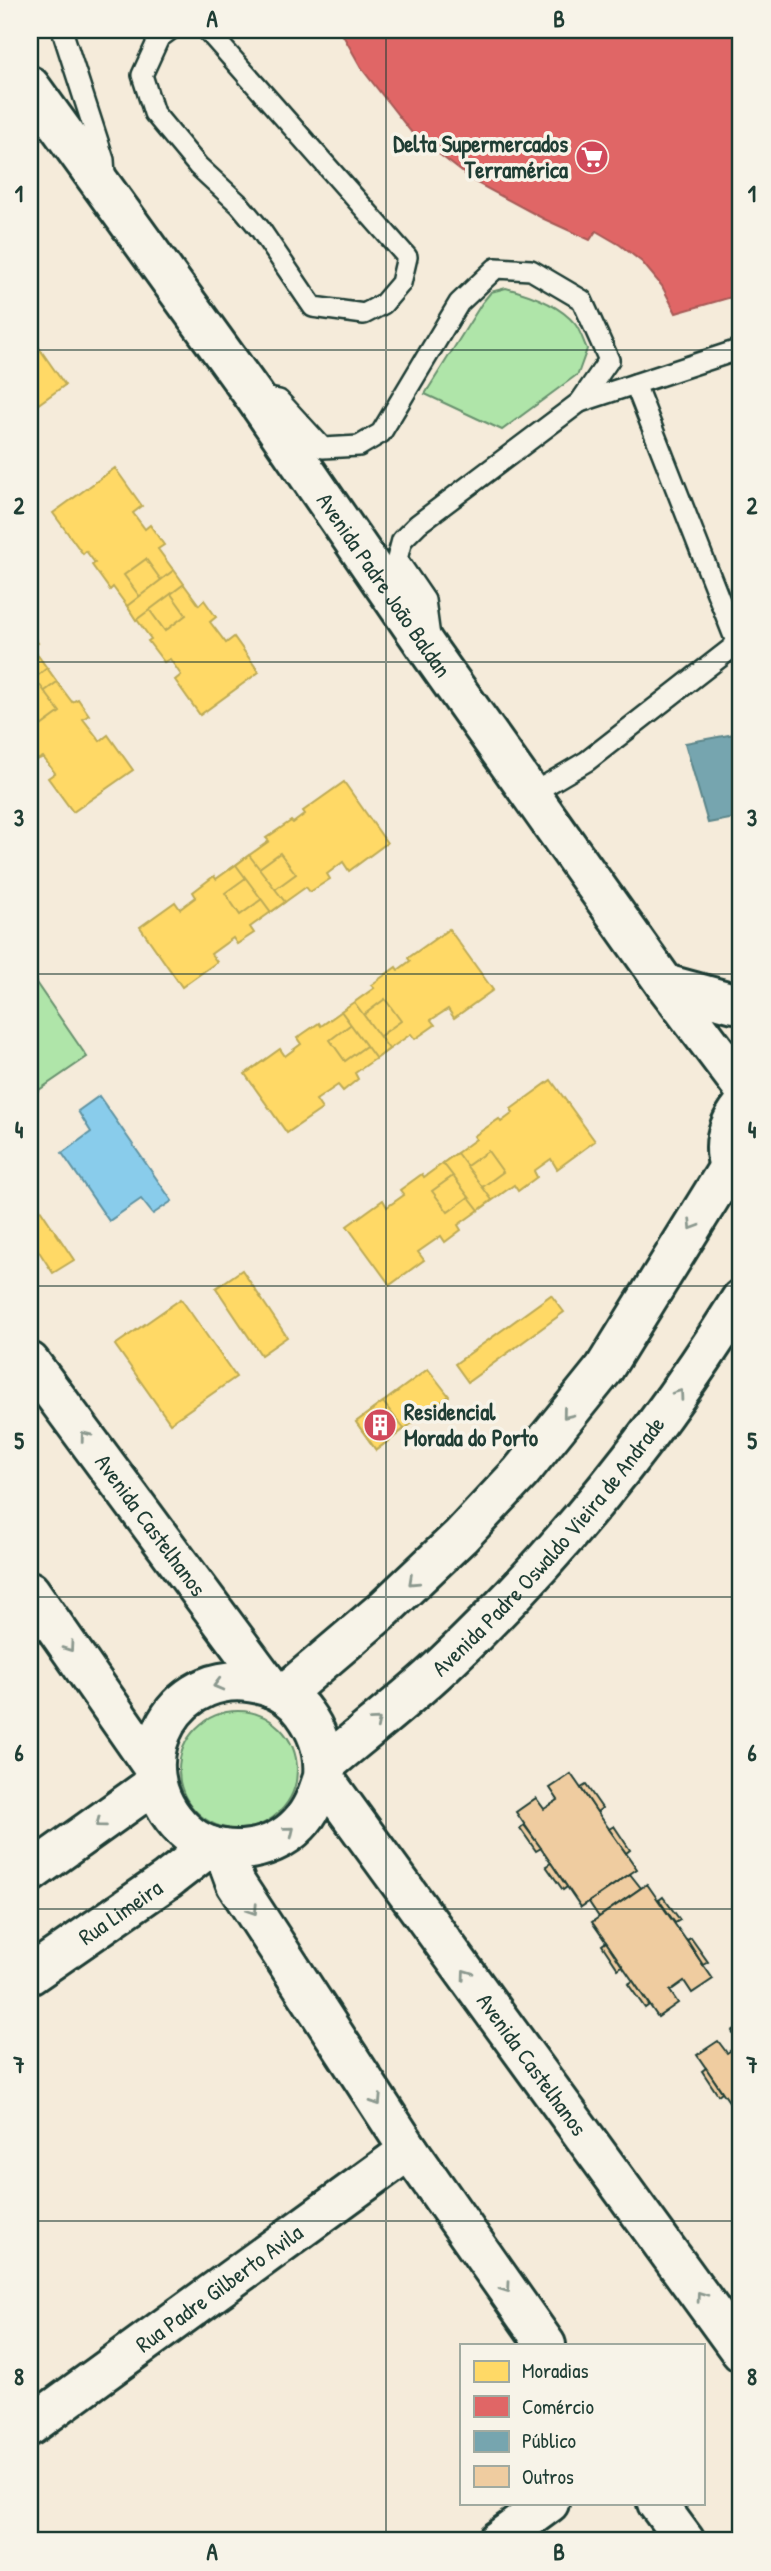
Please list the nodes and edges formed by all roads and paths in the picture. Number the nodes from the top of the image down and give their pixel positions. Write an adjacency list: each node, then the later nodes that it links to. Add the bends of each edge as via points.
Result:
1 (62, 30): 5 (lane, via 104,160)
2 (170, 30): 3 (lane, via 159,38 142,75 154,113 198,166 240,205 313,307 363,314 383,304 401,283 407,257)
3 (207, 30)
4 (30, 86): 5 (street, Avenida Padre João Baldan)
5 (106, 193): 8 (street, Avenida Padre João Baldan)
6 (741, 349): 7 (lane)
7 (635, 384): 9 (lane); 10 (lane)
8 (254, 396): 9 (lane, via 279,400 323,448 359,446 381,433 459,303 496,268 531,270 582,300 609,360); 11 (street, Avenida Padre João Baldan)
9 (580, 402): 11 (lane, via 402,540 397,559 425,600)
10 (739, 643): 12 (lane, via 587,761)
11 (432, 655): 12 (street, Avenida Padre João Baldan)
12 (531, 794): 13 (street, Avenida Padre João Baldan)
13 (665, 984): 14 (street, via 734,1003); 15 (street, Avenida Padre João Baldan)
14 (741, 1000)
15 (741, 1085)
16 (741, 1108): 17 (street, via 726,1136 725,1152)
17 (735, 1177): 21 (street, one-way to 21, via 604,1369 521,1472 383,1609)
18 (741, 1299): 22 (street, Avenida Padre Oswaldo Vieira de Andrade, one-way to 18, via 441,1668 559,1546 643,1443)
19 (30, 1362): 21 (street, Avenida Castelhanos, one-way to 19)
20 (30, 1591): 23 (street, one-way to 23)
21 (277, 1691): 22 (street, Avenida Castelhanos, via 298,1705 314,1726 323,1751); 23 (street, one-way to 23, via 251,1682 225,1682 200,1690 165,1724 157,1744)
22 (323, 1772): 24 (street, one-way to 22, via 259,1848 281,1839 315,1803); 29 (street, Avenida Castelhanos, one-way to 22)
23 (155, 1776): 24 (street, via 170,1817 188,1834); 25 (street, one-way to 25)
24 (217, 1848): 26 (street, Rua Limeira); 27 (street, one-way to 27)
25 (30, 1873)
26 (30, 1975)
27 (410, 2151): 28 (street, one-way to 28); 30 (street, Rua Padre Gilberto Avila)
28 (545, 2344)
29 (741, 2352)
30 (30, 2426)
31 (548, 2504): 33 (street)
32 (658, 2504): 34 (street)
33 (497, 2541)
34 (685, 2541)

